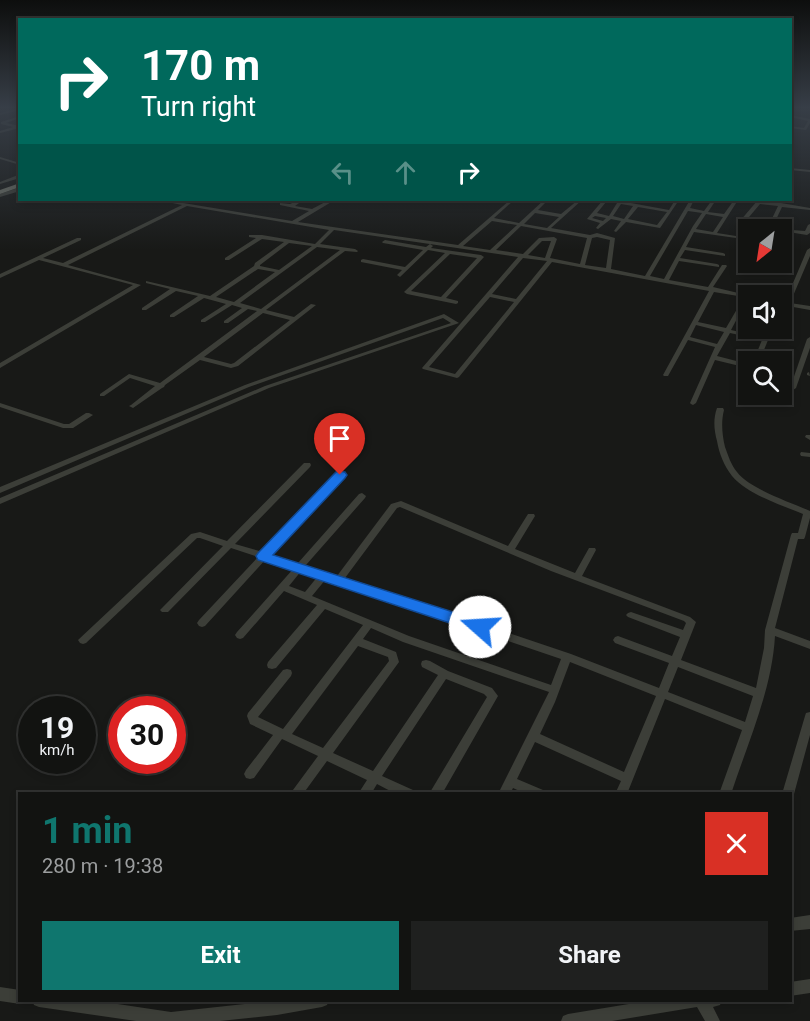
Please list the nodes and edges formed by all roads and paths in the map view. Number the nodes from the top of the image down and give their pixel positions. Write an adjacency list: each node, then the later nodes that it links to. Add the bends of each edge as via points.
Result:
1 (0, 158): 2 (street)
2 (18, 163)
3 (792, 169): 4 (street)
4 (810, 171)
5 (18, 177): 6 (street)
6 (0, 183)
7 (18, 186): 8 (highway)
8 (0, 192)
9 (165, 201): 24 (street)
10 (299, 201): 26 (street)
11 (330, 201): 30 (street)
12 (511, 201): 38 (street)
13 (545, 201): 31 (street)
14 (579, 201): 35 (street)
15 (604, 201): 34 (street)
16 (612, 201): 21 (street)
17 (676, 201): 32 (street)
18 (691, 201): 28 (street)
19 (713, 201): 33 (street)
20 (735, 201): 36 (street)
21 (620, 202): 25 (street); 37 (street)
22 (282, 204): 26 (street)
23 (781, 204): 29 (street); 39 (street, via 756,204); 40 (street)
24 (186, 205): 42 (street); 85 (street)
25 (637, 205): 27 (street); 41 (street)
26 (291, 206): 30 (street)
27 (654, 208): 32 (street); 46 (street)
28 (686, 209): 33 (street); 51 (street)
29 (810, 209)
30 (313, 211): 42 (street)
31 (534, 211): 35 (street); 45 (street)
32 (669, 211): 48 (street)
33 (705, 212): 36 (street); 55 (street)
34 (594, 214): 37 (street); 43 (street, via 589,219)
35 (562, 216): 50 (street)
36 (726, 216): 56 (street)
37 (610, 217): 41 (street); 43 (street)
38 (491, 219): 45 (street); 69 (street)
39 (744, 219)
40 (774, 219)
41 (625, 220): 46 (street); 53 (street)
42 (293, 223): 52 (street)
43 (604, 223): 49 (street)
44 (270, 224): 52 (street)
45 (520, 224): 50 (street); 74 (street)
46 (642, 224): 48 (street)
47 (810, 225): 54 (street, via 807,233)
48 (658, 227): 51 (street)
49 (598, 228)
50 (548, 229): 59 (street)
51 (674, 229): 94 (street)
52 (331, 231): 62 (street); 66 (street); 67 (street)
53 (616, 231)
54 (792, 231)
55 (692, 233): 56 (street); 65 (street); 68 (street)
56 (714, 234): 60 (street)
57 (251, 236): 58 (street)
58 (262, 237): 63 (street); 81 (street)
59 (590, 237): 86 (street); 90 (street, via 613,239)
60 (734, 237)
61 (79, 238): 80 (street)
62 (372, 239)
63 (289, 241): 67 (street); 87 (street)
64 (385, 242): 71 (street)
65 (729, 242)
66 (432, 243): 69 (street); 71 (street)
67 (318, 244): 70 (street); 91 (street)
68 (685, 245): 76 (street); 83 (street)
69 (460, 246): 74 (street)
70 (345, 249): 72 (street); 77 (street)
71 (427, 249): 75 (street); 89 (street)
72 (356, 250)
73 (810, 250): 88 (street)
74 (492, 251): 78 (street)
75 (449, 252): 105 (street, via 482,257); 105 (street, via 408,292)
76 (724, 253)
77 (337, 255): 79 (street); 115 (street)
78 (523, 256): 82 (street); 82 (street, via 540,239 554,239); 102 (street)
79 (350, 257)
80 (38, 258): 85 (street); 93 (street)
81 (227, 259)
82 (549, 260): 86 (street); 107 (street)
83 (677, 260): 96 (street); 98 (street, via 721,266)
84 (363, 261): 89 (street)
85 (63, 265): 132 (street, via 138,285)
86 (582, 265): 90 (street)
87 (257, 267): 91 (street); 104 (street)
88 (807, 267): 100 (street)
89 (406, 269): 92 (street)
90 (608, 270): 94 (street)
91 (281, 272): 109 (street)
92 (400, 275)
93 (0, 276)
94 (646, 277): 96 (street)
95 (156, 278): 97 (street)
96 (666, 280): 98 (street)
97 (148, 282): 99 (street); 106 (street)
98 (712, 288): 101 (street); 121 (street)
99 (174, 289): 103 (street); 114 (street)
100 (792, 290)
101 (738, 294)
102 (488, 295): 107 (street); 107 (street, via 425,368 457,376)
103 (203, 296): 104 (street); 117 (street)
104 (211, 298): 109 (street)
105 (442, 299): 108 (street)
106 (117, 301)
107 (517, 301)
108 (456, 302)
109 (233, 304): 112 (street); 119 (street)
110 (312, 305): 118 (street)
111 (792, 305): 113 (street)
112 (248, 307): 115 (street); 120 (street)
113 (810, 308)
114 (144, 309)
115 (263, 311): 118 (street); 130 (street)
116 (738, 313): 122 (street)
117 (172, 316)
118 (294, 319): 130 (street, via 236,365)
119 (202, 321)
120 (226, 322)
121 (694, 323): 122 (street); 124 (street)
122 (727, 331): 123 (street); 127 (street)
123 (738, 333)
124 (686, 338): 127 (street); 133 (street)
125 (765, 339): 128 (street)
126 (810, 339): 135 (street)
127 (719, 345): 129 (street)
128 (760, 351)
129 (713, 357): 131 (street); 137 (street)
130 (201, 358): 134 (street)
131 (738, 363)
132 (0, 366)
133 (666, 375)
134 (162, 386): 136 (street, via 129,376); 139 (street)
135 (793, 388)
136 (102, 395)
137 (693, 404)
138 (0, 405): 141 (street, via 63,426)
139 (133, 406)
140 (720, 410): 147 (street, via 716,420 718,435 735,476)
141 (88, 415)
142 (307, 465): 150 (street)
143 (340, 475): 153 (street)
144 (0, 490): 146 (street, via 247,386 444,316 456,323 267,387)
145 (362, 496): 154 (street)
146 (0, 501)
147 (809, 513): 149 (street)
148 (531, 516): 152 (street)
149 (806, 538): 165 (street, via 795,535)
150 (229, 545): 153 (street); 161 (street); 168 (street, via 194,536)
151 (592, 550): 156 (street)
152 (510, 551): 156 (street); 157 (street, via 396,504)
153 (263, 556): 154 (street); 163 (street)
154 (302, 567): 155 (street); 158 (street)
155 (324, 575): 157 (street); 159 (street)
156 (577, 578): 167 (street, via 687,619 691,622)
157 (339, 580): 172 (street)
158 (283, 587): 159 (street); 166 (street)
159 (306, 597): 160 (street)
160 (323, 605): 164 (street); 174 (street)
161 (165, 610)
162 (631, 615): 167 (street)
163 (202, 623)
164 (369, 624): 170 (street); 178 (street)
165 (770, 630): 171 (street); 180 (street, via 771,644)
166 (240, 635)
167 (685, 635): 173 (street)
168 (83, 640)
169 (618, 640): 173 (street)
170 (357, 641): 183 (street); 185 (street, via 392,655 394,662)
171 (810, 645)
172 (567, 657): 178 (street); 179 (street)
173 (674, 662): 179 (street); 180 (street)
174 (272, 664)
175 (426, 664): 177 (street)
176 (287, 673): 183 (street, via 252,716 254,721)
177 (444, 674): 187 (street); 193 (street, via 493,696)
178 (555, 690): 184 (street)
179 (662, 692): 182 (street); 188 (street)
180 (758, 693): 182 (street)
181 (810, 716): 198 (street)
182 (747, 727): 197 (street)
183 (283, 734): 185 (street); 186 (street)
184 (533, 736): 188 (street); 189 (street)
185 (326, 754): 187 (street); 190 (street)
186 (250, 774)
187 (375, 777): 191 (street); 192 (street)
188 (627, 778): 196 (street)
189 (510, 781): 194 (street); 195 (street)
190 (298, 792)
191 (365, 792)
192 (405, 792)
193 (436, 792)
194 (505, 792)
195 (534, 792)
196 (622, 792)
197 (726, 792)
198 (789, 792)
199 (810, 922): 200 (street)
200 (792, 925)
201 (810, 986): 202 (street)
202 (792, 989)
203 (0, 994): 204 (street)
204 (18, 998)
205 (52, 1002): 209 (street)
206 (311, 1002): 209 (street)
207 (698, 1002): 210 (street)
208 (705, 1002): 211 (street)
209 (171, 1020)
210 (568, 1021)
211 (713, 1021)

